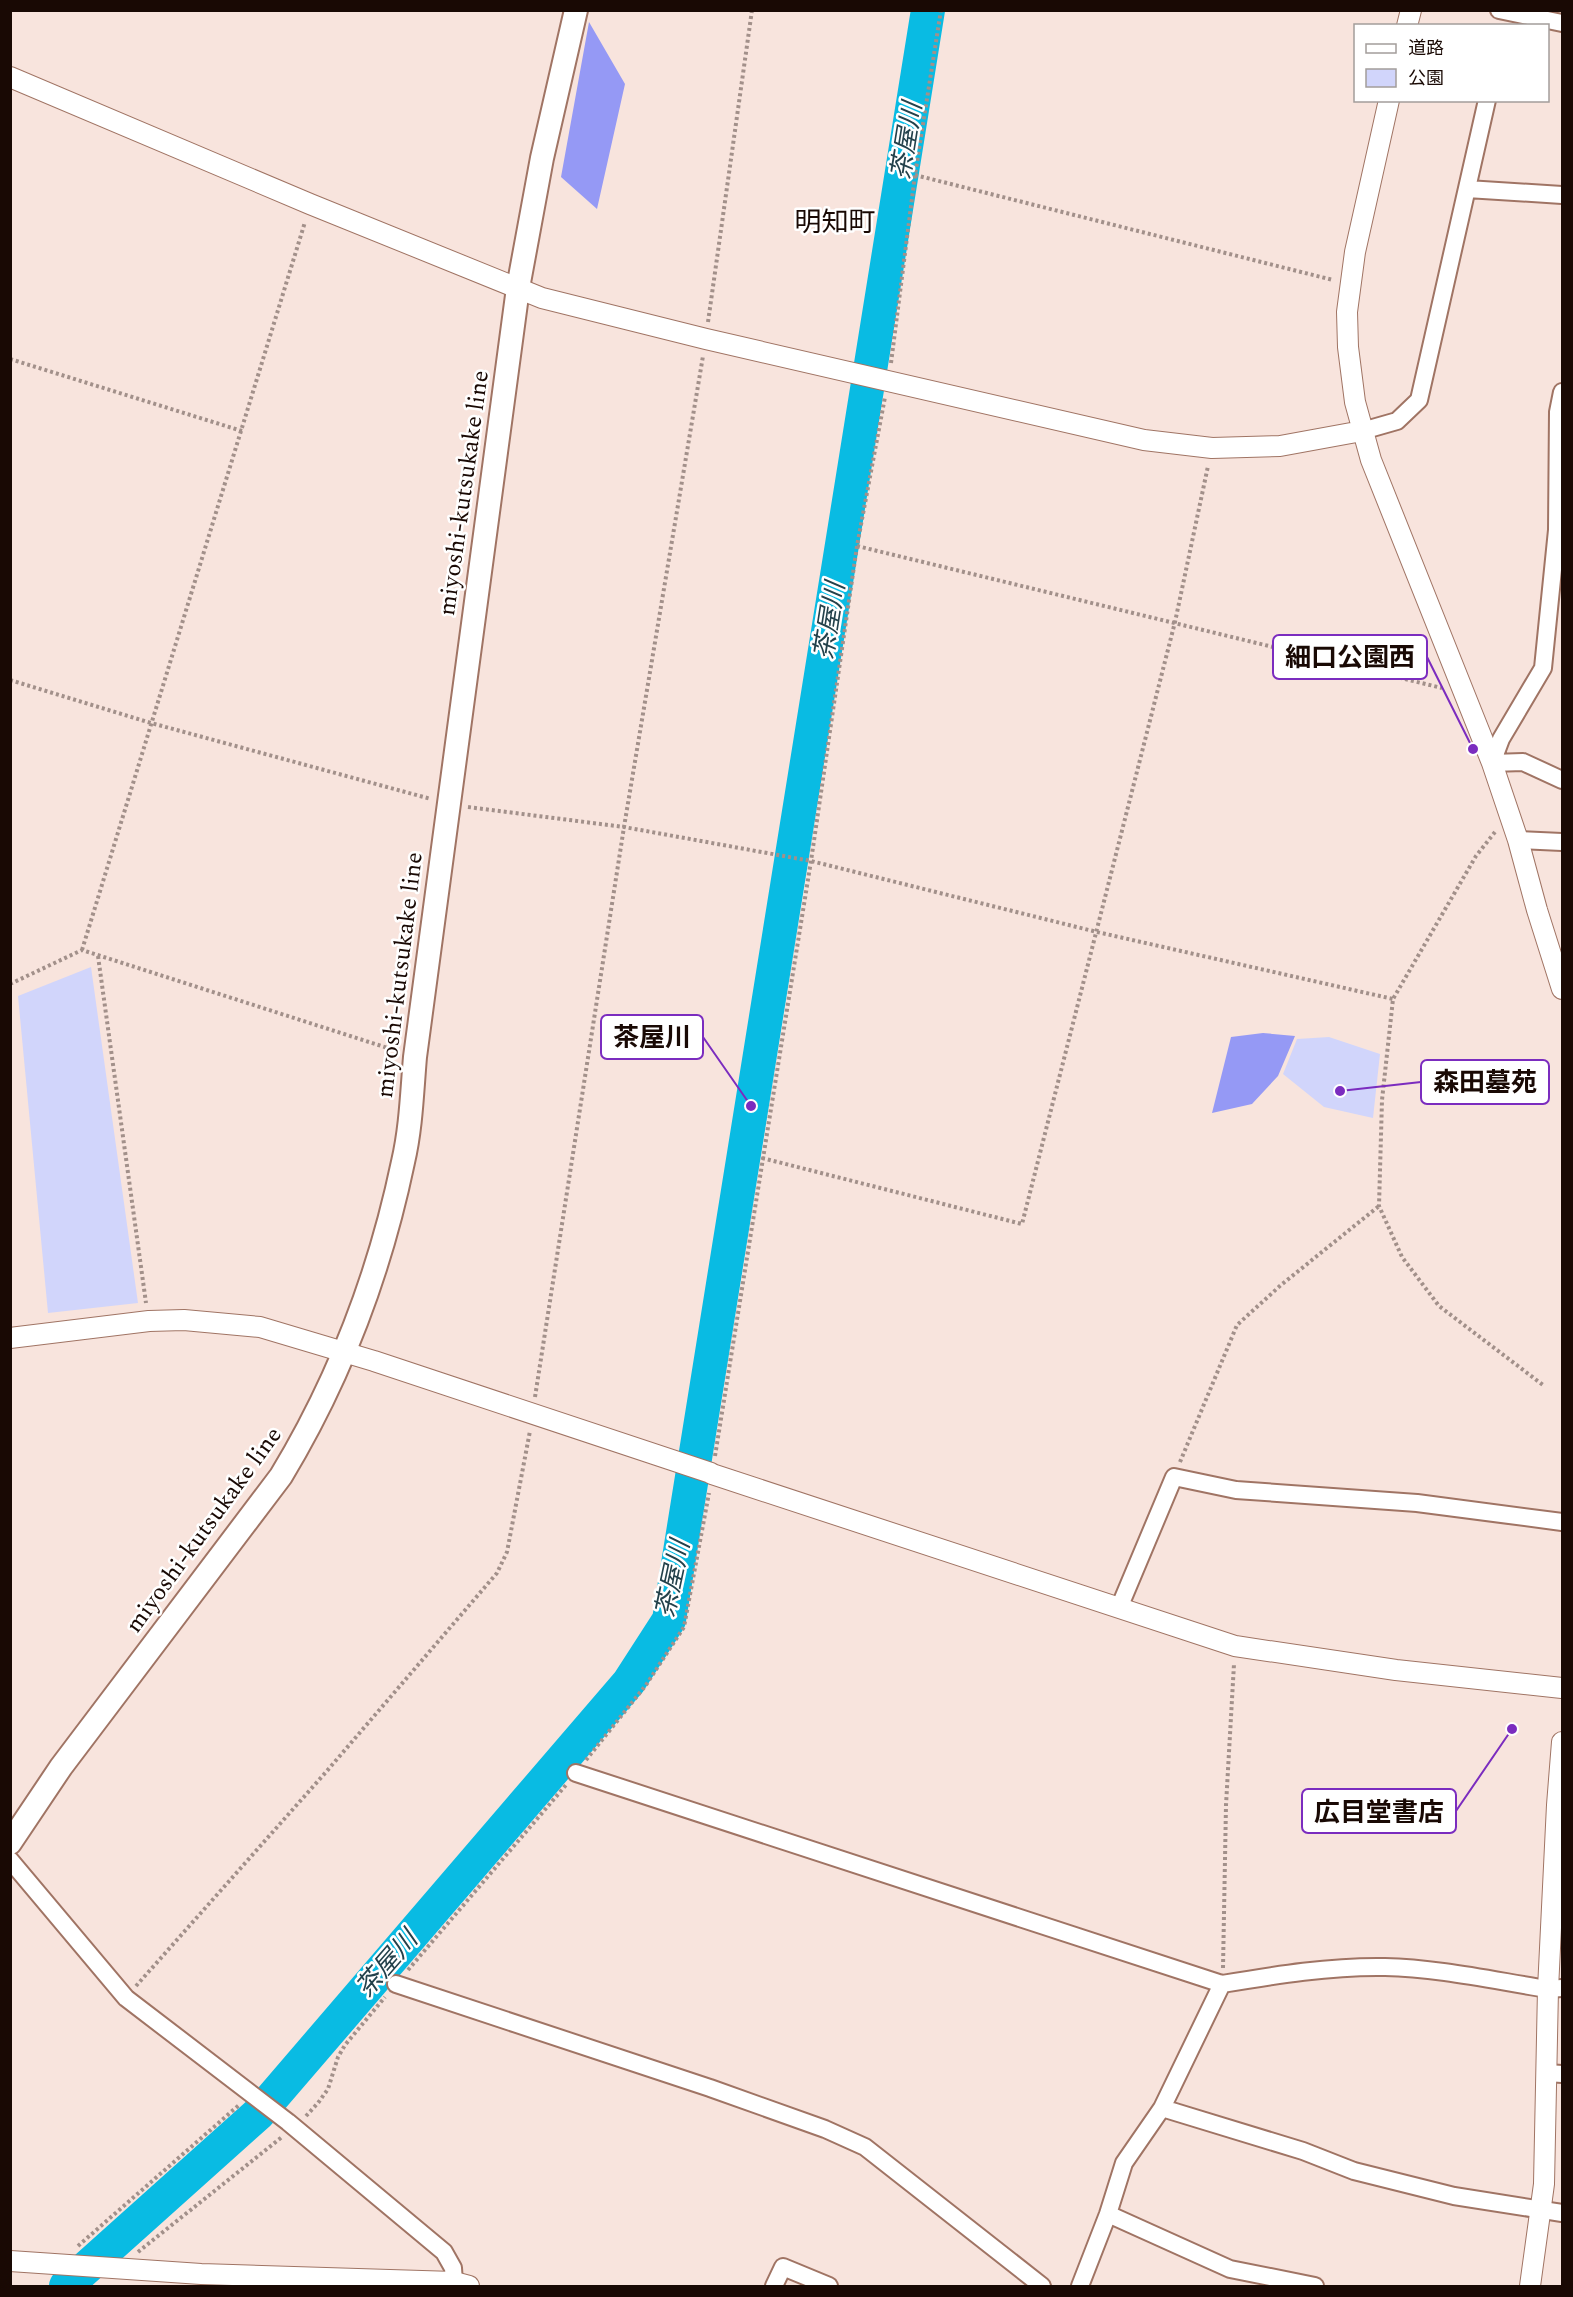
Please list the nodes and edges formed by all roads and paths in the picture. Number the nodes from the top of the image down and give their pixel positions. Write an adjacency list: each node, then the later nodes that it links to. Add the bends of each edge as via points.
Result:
1 (576, 10): 14 (main road, miyoshi-kutsukake line, via 542,158)
2 (752, 10): 15 (path)
3 (941, 10): 9 (path)
4 (1503, 15): 5 (street)
5 (1563, 23)
6 (10, 77): 12 (street)
7 (1389, 102): 13 (street)
8 (1486, 102): 10 (street)
9 (915, 175): 13 (path); 17 (path)
10 (1467, 189): 11 (street); 20 (street, via 1419,400 1397,421)
11 (1563, 195)
12 (310, 204): 14 (street); 19 (path)
13 (1350, 284): 20 (street, via 1348,347)
14 (518, 288): 15 (street, via 542,298); 29 (main road, miyoshi-kutsukake line)
15 (706, 339): 17 (street); 31 (path)
16 (10, 359): 19 (path)
17 (888, 380): 21 (street, via 1144,440); 22 (path)
18 (1563, 392): 27 (street, via 1558,412 1557,530 1543,668 1501,739)
19 (243, 431): 26 (path)
20 (1362, 431): 21 (street, via 1280,446); 25 (street)
21 (1212, 448): 23 (path)
22 (857, 546): 23 (path); 34 (path)
23 (1175, 622): 25 (path); 35 (path)
24 (10, 680): 26 (path)
25 (1464, 694): 27 (street)
26 (151, 723): 29 (path); 36 (path)
27 (1492, 763): 28 (street, via 1523,762); 30 (street)
28 (1563, 780)
29 (449, 805): 31 (path); 41 (main road, miyoshi-kutsukake line)
30 (1509, 816): 32 (street); 40 (path, via 1476,856)
31 (624, 827): 34 (path); 48 (path)
32 (1518, 840): 33 (street); 39 (street)
33 (1563, 842)
34 (811, 861): 35 (path); 42 (path)
35 (1096, 932): 40 (path); 42 (path, via 1022,1224)
36 (82, 950): 37 (path); 38 (path)
37 (98, 956): 41 (path); 44 (path)
38 (10, 984)
39 (1563, 989)
40 (1394, 999): 43 (path, via 1382,1100)
41 (415, 1057): 46 (main road, miyoshi-kutsukake line, via 404,1160 388,1224)
42 (762, 1158): 49 (path)
43 (1379, 1206): 47 (path, via 1402,1257 1439,1306); 50 (path, via 1237,1325)
44 (149, 1321): 45 (street); 46 (street, via 260,1327)
45 (10, 1338)
46 (345, 1352): 48 (street); 57 (main road, miyoshi-kutsukake line, via 308,1431 281,1476 62,1767)
47 (1544, 1385)
48 (532, 1414): 49 (street); 62 (path, via 507,1552 497,1573)
49 (711, 1474): 52 (street); 56 (path, via 684,1626 646,1685)
50 (1174, 1477): 51 (street, via 1236,1490 1417,1503); 52 (street)
51 (1563, 1522)
52 (1119, 1608): 53 (street)
53 (1235, 1646): 54 (street, via 1396,1670); 60 (path)
54 (1563, 1688)
55 (1563, 1742): 61 (street, via 1557,1805)
56 (576, 1773): 59 (path); 60 (street)
57 (10, 1843)
58 (10, 1860): 62 (street)
59 (396, 1984): 66 (path, via 345,2045 328,2089 318,2103); 76 (street, via 710,2088 865,2147)
60 (1222, 1984): 61 (street, via 1290,1972 1386,1967); 65 (street)
61 (1555, 1989): 63 (street)
62 (126, 1998): 64 (street)
63 (1555, 2073): 67 (street)
64 (252, 2094): 66 (street); 71 (path)
65 (1162, 2108): 67 (street, via 1303,2151 1354,2171 1454,2196); 69 (street, via 1124,2163)
66 (291, 2124): 72 (path); 73 (street, via 444,2252)
67 (1541, 2210): 68 (street); 79 (street)
68 (1563, 2213)
69 (1108, 2214): 77 (street); 78 (street, via 1230,2269)
70 (10, 2261): 71 (street)
71 (57, 2265): 72 (street)
72 (117, 2269): 73 (street)
73 (461, 2284)
74 (774, 2286): 75 (street, via 783,2267)
75 (829, 2286)
76 (1042, 2286)
77 (1080, 2286)
78 (1315, 2286)
79 (1530, 2286)

